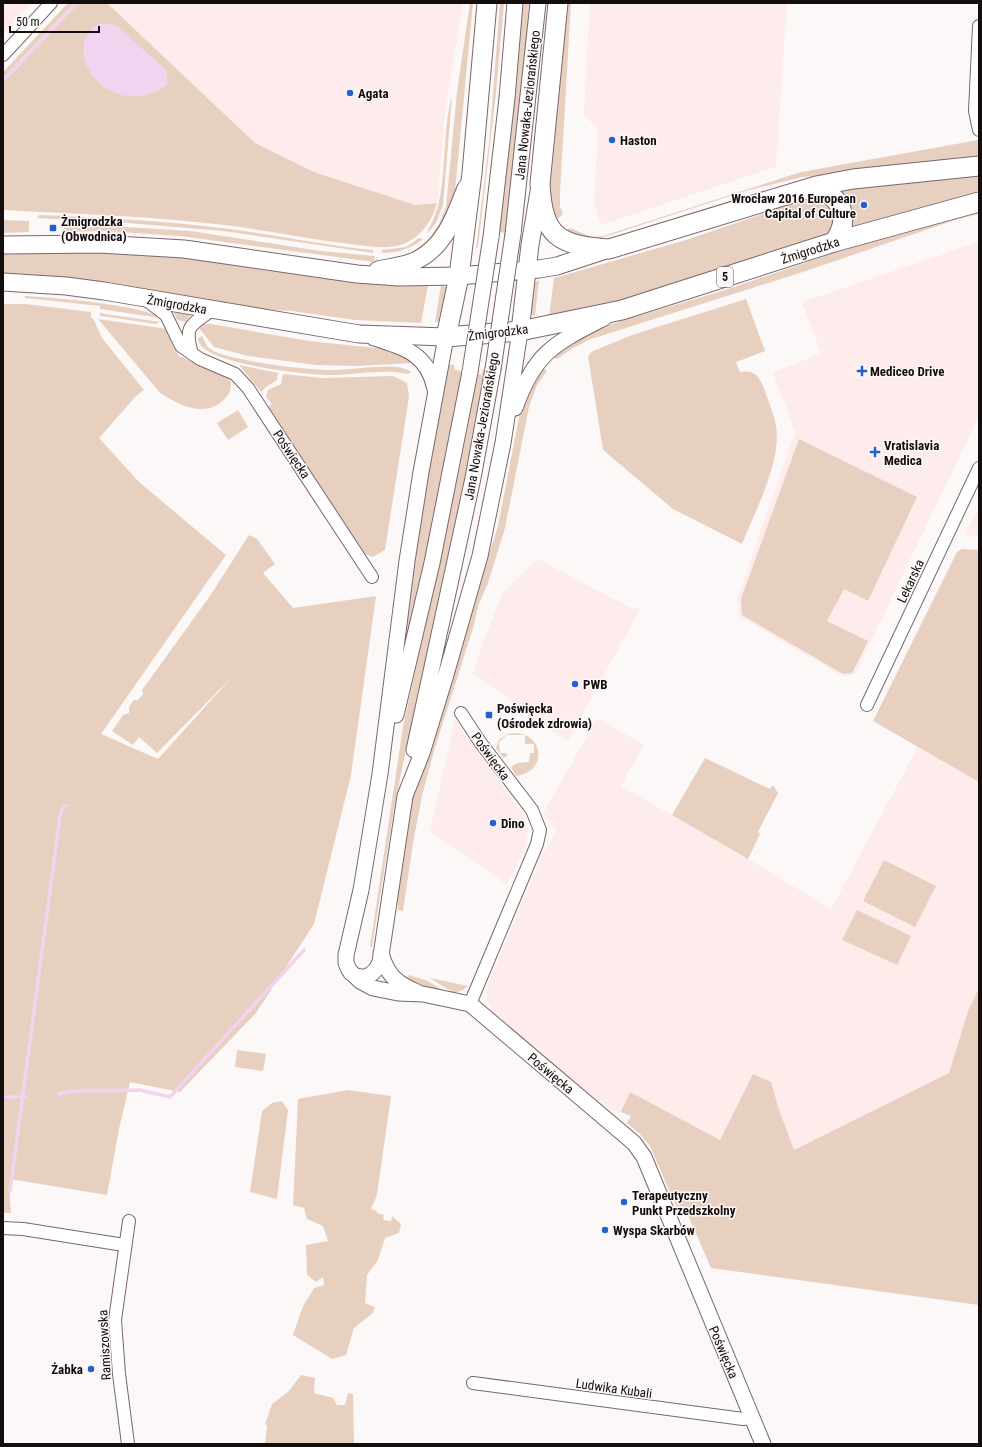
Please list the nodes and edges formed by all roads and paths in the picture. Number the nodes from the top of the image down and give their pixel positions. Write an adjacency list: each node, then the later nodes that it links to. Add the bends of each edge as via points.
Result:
1 (51, 3): 7 (street)
2 (487, 3): 10 (main road)
3 (515, 3): 34 (street, Jana Nowaka-Jeziorańskiego, bridge, via 502,148 470,372 451,476 412,652)
4 (538, 3): 35 (street, Jana Nowaka-Jeziorańskiego, bridge, via 513,234 493,369 473,478 426,686)
5 (558, 3): 11 (main road)
6 (979, 26): 8 (street, via 975,111)
7 (3, 55)
8 (979, 130)
9 (979, 166): 12 (main road, via 853,179)
10 (472, 173): 18 (main road, via 446,234 428,253 407,264); 19 (main road)
11 (540, 184): 16 (main road, via 543,214 548,226 556,235 581,247); 17 (main road)
12 (816, 186): 14 (main road, via 829,193 841,206 842,228); 16 (main road)
13 (979, 202): 14 (main road, Żmigrodzka / 5)
14 (834, 242): 23 (main road, Żmigrodzka / 5)
15 (3, 245): 18 (main road, via 98,244 184,249)
16 (609, 249): 17 (main road, via 557,266)
17 (527, 271): 19 (main road); 24 (main road)
18 (357, 274): 19 (main road, via 399,277)
19 (459, 276): 26 (main road)
20 (3, 282): 21 (main road, Żmigrodzka, via 66,286)
21 (143, 298): 22 (main road, Żmigrodzka); 27 (street, Poświęcka, via 166,315 181,346)
22 (212, 310): 25 (main road, Żmigrodzka); 27 (street, via 189,330 188,339)
23 (616, 312): 24 (main road, Żmigrodzka / 5); 29 (street, via 561,341 542,357 521,390)
24 (520, 331): 26 (main road, Żmigrodzka / 5); 29 (street)
25 (359, 334): 26 (main road, Żmigrodzka); 28 (street, via 398,345 419,357 432,376)
26 (446, 338): 28 (street)
27 (192, 354): 31 (street, Poświęcka, via 234,374 248,388)
28 (436, 394): 34 (street, via 407,561)
29 (503, 443): 35 (street, via 480,556 422,753)
30 (979, 468): 32 (street, Lekarska)
31 (372, 576)
32 (867, 705)
33 (461, 713): 39 (street, Poświęcka, via 532,810 540,830 537,844)
34 (380, 774): 37 (street, via 361,890 346,955 346,963)
35 (405, 796): 36 (street)
36 (381, 953): 37 (street, via 378,967 373,974 360,977); 38 (street, via 385,968 391,976)
37 (351, 972): 38 (street, via 360,981 374,988 398,993)
38 (423, 994): 39 (street)
39 (470, 1004): 44 (street, Poświęcka, via 634,1143 641,1152)
40 (129, 1221): 42 (street, Ramiszowska)
41 (3, 1228): 42 (street, via 23,1228)
42 (124, 1245): 45 (street, Ramiszowska, via 115,1320)
43 (473, 1383): 44 (street, Ludwika Kubali, via 743,1419)
44 (752, 1418): 46 (street, Poświęcka)
45 (128, 1444)
46 (763, 1444)

